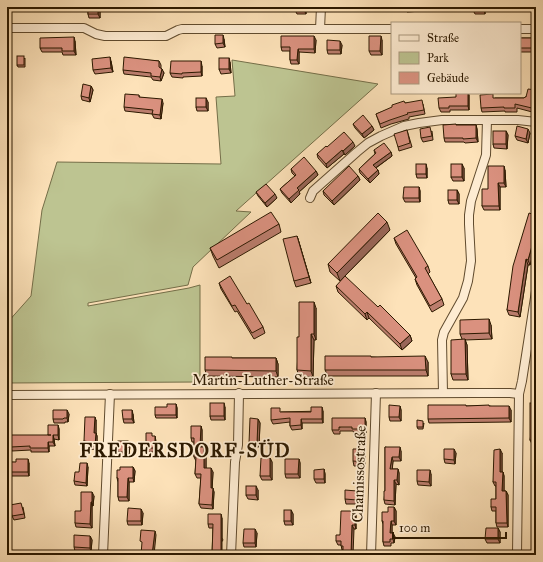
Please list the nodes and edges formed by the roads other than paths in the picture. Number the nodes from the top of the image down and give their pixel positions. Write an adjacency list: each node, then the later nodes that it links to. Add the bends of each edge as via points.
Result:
1 (321, 7): 3 (street)
2 (7, 28): 3 (street, via 84,28 105,36 166,36 182,29)
3 (320, 29): 4 (street)
4 (391, 29)
5 (521, 29): 6 (street)
6 (536, 29)
7 (487, 120): 8 (street); 9 (street, via 431,121 392,131 362,147 313,191); 12 (street, via 486,155 472,195 469,215 471,261 468,281 463,298 442,340)
8 (536, 122)
9 (310, 198)
10 (536, 291): 15 (street)
11 (376, 393): 12 (street, Martin-Luther-Straße); 14 (street, Martin-Luther-Straße); 19 (street, Chamissostraße)
12 (443, 393): 15 (street, Martin-Luther-Straße)
13 (110, 394): 14 (street, Martin-Luther-Straße); 16 (street, Martin-Luther-Straße); 17 (street)
14 (239, 394): 18 (street)
15 (519, 394): 20 (street)
16 (7, 395)
17 (103, 555)
18 (231, 555)
19 (370, 555)
20 (517, 555)

